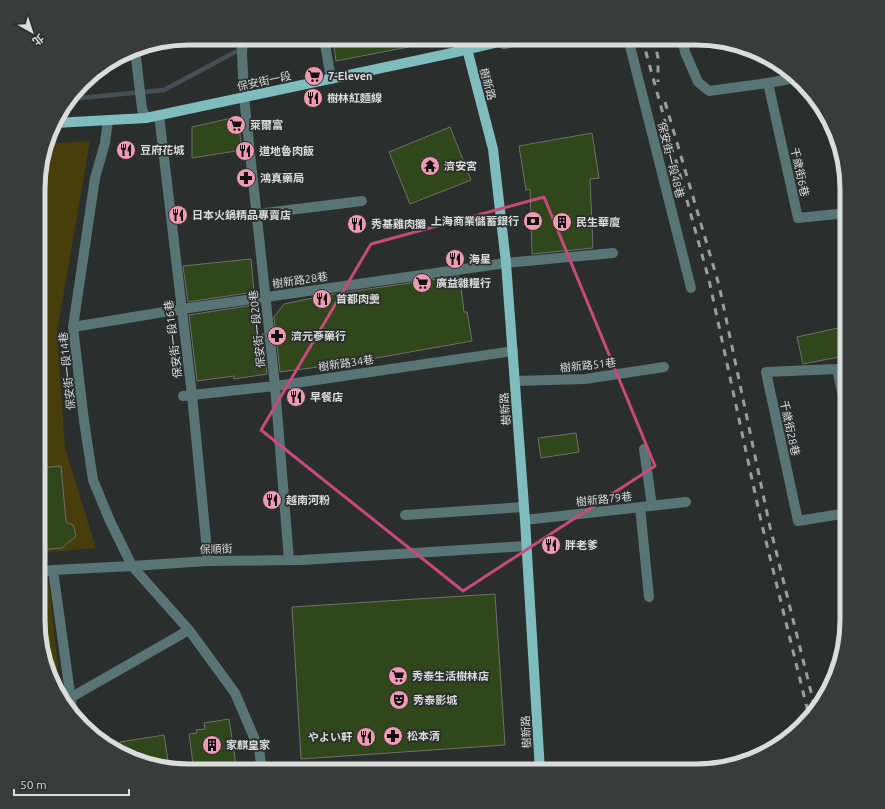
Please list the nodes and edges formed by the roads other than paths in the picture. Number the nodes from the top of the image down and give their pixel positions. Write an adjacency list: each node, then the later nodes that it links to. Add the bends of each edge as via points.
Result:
1 (242, 45): 12 (street, 保安街一段20巷)
2 (325, 45): 9 (street)
3 (466, 45): 7 (street)
4 (482, 45): 7 (main road, 保安街一段)
5 (630, 45): 22 (street, 保安街一段48巷)
6 (684, 45): 11 (street, via 698,82 709,91)
7 (467, 49): 9 (main road, 保安街一段); 21 (main road, 樹新路, via 493,149)
8 (136, 55): 13 (street)
9 (331, 79): 12 (main road, 保安街一段)
10 (789, 79): 11 (street)
11 (768, 83): 19 (street, 千歲街6巷, via 798,218)
12 (244, 97): 14 (main road, 保安街一段); 18 (street, 保安街一段20巷)
13 (144, 114): 14 (main road, 保安街一段); 15 (main road, 保安街一段)
14 (159, 115): 24 (street, 保安街一段16巷)
15 (108, 120): 16 (main road, 保安街一段); 25 (street, 保安街一段14巷, via 95,178)
16 (61, 123)
17 (362, 201): 18 (street)
18 (257, 214): 23 (street, 保安街一段20巷)
19 (840, 214)
20 (613, 254): 21 (street, 樹新路28巷)
21 (506, 263): 23 (street, 樹新路28巷); 26 (main road, 樹新路)
22 (691, 288)
23 (266, 297): 24 (street, 樹新路28巷); 30 (street, 保安街一段20巷)
24 (182, 308): 25 (street, 樹新路28巷); 31 (street, 保安街一段16巷)
25 (73, 327): 43 (street, 保安街一段14巷, via 93,480)
26 (513, 351): 29 (main road, 樹新路); 30 (street, 樹新路34巷)
27 (664, 367): 29 (street, 樹新路51巷, via 585,379)
28 (840, 369): 37 (street, 千歲街28巷, via 766,372 798,521)
29 (515, 382): 35 (main road, 樹新路)
30 (275, 386): 31 (street, 樹新路34巷); 41 (street, 保安街一段20巷)
31 (187, 396): 42 (street, 保安街一段16巷)
32 (644, 449): 34 (street)
33 (686, 502): 34 (street, 樹新路79巷)
34 (652, 506): 36 (street, 樹新路79巷)
35 (524, 507): 38 (street); 39 (main road, 樹新路)
36 (640, 507): 39 (street, 樹新路79巷); 46 (street)
37 (840, 514)
38 (405, 515)
39 (525, 520): 40 (main road, 樹新路)
40 (526, 546): 41 (street, 保順街); 51 (main road, 樹新路)
41 (289, 560): 42 (street, 保順街)
42 (208, 561): 43 (street, 保順街)
43 (132, 566): 44 (street, 保順街); 47 (street, 保安街一段14巷)
44 (53, 570): 45 (street, 保順街); 48 (street)
45 (45, 571)
46 (649, 597)
47 (189, 630): 48 (street); 50 (street, 保安街一段14巷, via 235,693 258,749)
48 (70, 698): 49 (street)
49 (70, 702)
50 (261, 764)
51 (540, 764)

